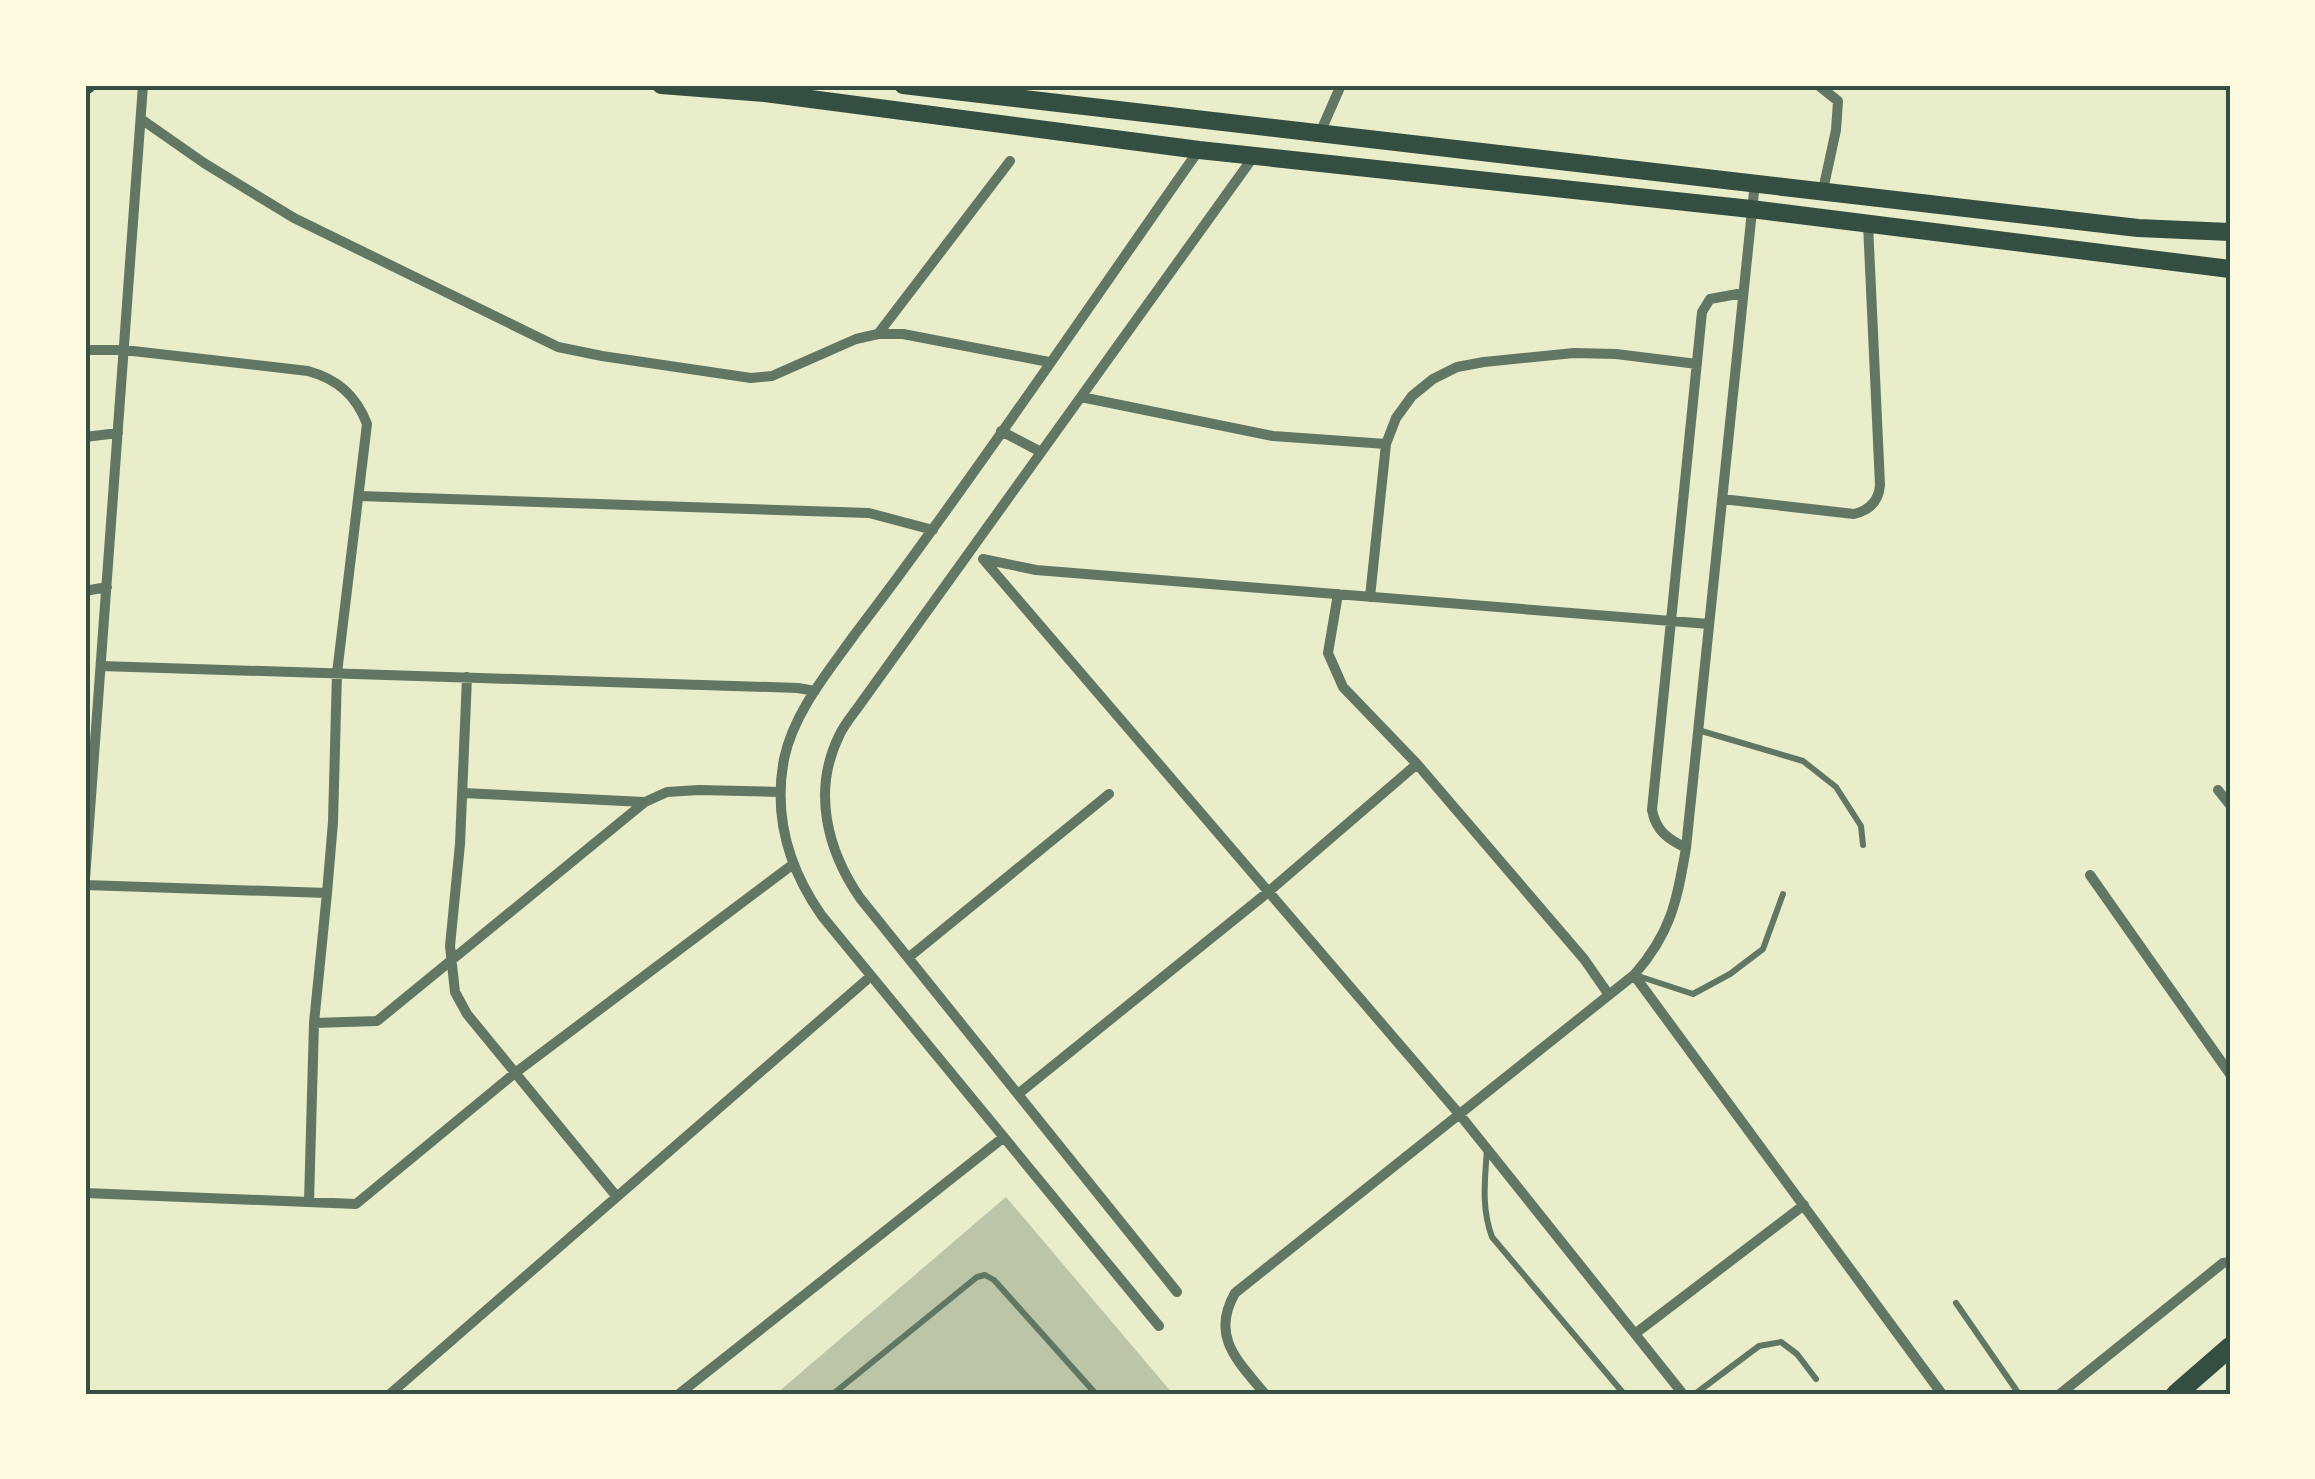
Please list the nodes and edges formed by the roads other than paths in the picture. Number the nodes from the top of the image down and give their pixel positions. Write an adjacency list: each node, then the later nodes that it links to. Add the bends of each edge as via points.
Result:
1 (143, 85): 7 (street)
2 (661, 85): 9 (main road)
3 (903, 85): 6 (main road)
4 (1341, 85): 8 (street)
5 (1818, 85): 14 (street, via 1838,102)
6 (1101, 108): 8 (main road); 9 (main road)
7 (141, 119): 20 (street, via 294,218 558,347 751,378); 22 (street)
8 (1320, 132): 13 (main road)
9 (1094, 136): 10 (main road)
10 (1199, 150): 11 (main road); 23 (street)
11 (1254, 156): 15 (main road); 25 (street)
12 (1010, 161): 20 (street)
13 (1755, 182): 14 (main road); 15 (street)
14 (1823, 190): 17 (main road, via 2138,228)
15 (1751, 210): 16 (main road); 19 (street)
16 (1868, 224): 18 (main road); 32 (street, via 1878,498 1854,514)
17 (2230, 232)
18 (2230, 269)
19 (1743, 294): 24 (street, via 1706,302); 32 (street)
20 (878, 334): 23 (street)
21 (85, 350): 22 (street)
22 (124, 350): 27 (street); 31 (street, via 308,371 334,381 355,399 367,424)
23 (1049, 362): 26 (street)
24 (1697, 364): 29 (street, via 1574,353 1457,367 1412,396); 40 (street)
25 (1081, 397): 29 (street, via 1273,436); 30 (street)
26 (1001, 431): 30 (street); 33 (street)
27 (118, 433): 28 (street); 36 (street)
28 (85, 437)
29 (1386, 444): 39 (street)
30 (1041, 452): 34 (street)
31 (359, 496): 33 (street, via 869,513); 43 (street)
32 (1722, 499): 41 (street)
33 (933, 530): 45 (street)
34 (968, 554): 35 (street); 62 (street, via 839,735 829,764 826,810 835,855)
35 (982, 559): 38 (street, via 1036,570); 60 (street)
36 (107, 588): 37 (street); 42 (street)
37 (85, 591)
38 (1338, 594): 39 (street); 47 (street, via 1328,652 1336,670)
39 (1370, 597): 40 (street)
40 (1671, 621): 41 (street); 55 (street, via 1652,810 1664,835)
41 (1710, 624): 46 (street)
42 (101, 666): 43 (street); 58 (street)
43 (336, 673): 44 (street); 59 (street)
44 (467, 677): 45 (street); 50 (street)
45 (815, 690): 49 (street, via 785,756)
46 (1698, 730): 54 (lane, via 1802,762 1836,787 1862,826); 55 (street)
47 (1417, 764): 60 (street); 66 (street)
48 (2218, 790): 53 (street)
49 (780, 792): 52 (street, via 668,792); 56 (street)
50 (462, 793): 52 (street); 63 (street)
51 (1110, 794): 62 (street)
52 (646, 802): 63 (street)
53 (2230, 804)
54 (1862, 845)
55 (1686, 848): 64 (street, via 1674,912)
56 (792, 865): 65 (street, via 822,916); 68 (street)
57 (2090, 875): 69 (street)
58 (85, 882): 59 (street)
59 (327, 893): 67 (street)
60 (1267, 893): 70 (street); 71 (street)
61 (1783, 894): 64 (lane, via 1763,949 1730,974 1693,994)
62 (908, 958): 70 (street)
63 (452, 961): 67 (street, via 377,1021); 68 (street, via 466,1014)
64 (1634, 975): 66 (street); 77 (street)
65 (872, 976): 72 (street); 75 (street)
66 (1609, 995): 71 (street)
67 (314, 1023): 76 (street)
68 (515, 1073): 75 (street); 76 (street, via 356,1204)
69 (2230, 1074)
70 (1018, 1094): 79 (street)
71 (1460, 1115): 73 (street); 89 (street, via 1235,1293 1226,1312 1228,1346)
72 (1004, 1137): 81 (street); 86 (street)
73 (1487, 1148): 82 (street); 90 (lane, via 1483,1202 1492,1236)
74 (85, 1192): 76 (street)
75 (616, 1197): 85 (street)
76 (309, 1202)
77 (1804, 1205): 82 (street); 93 (street)
78 (2230, 1262): 95 (street)
79 (1177, 1292)
80 (1956, 1303): 94 (lane)
81 (1159, 1326)
82 (1636, 1333): 91 (street)
83 (2230, 1348): 96 (main road)
84 (1816, 1380): 92 (lane, via 1781,1342 1759,1346)
85 (390, 1394)
86 (679, 1394)
87 (833, 1394): 88 (lane, via 985,1276)
88 (1096, 1394)
89 (1266, 1394)
90 (1624, 1394)
91 (1683, 1394)
92 (1695, 1394)
93 (1942, 1394)
94 (2019, 1394)
95 (2060, 1394)
96 (2176, 1394)

